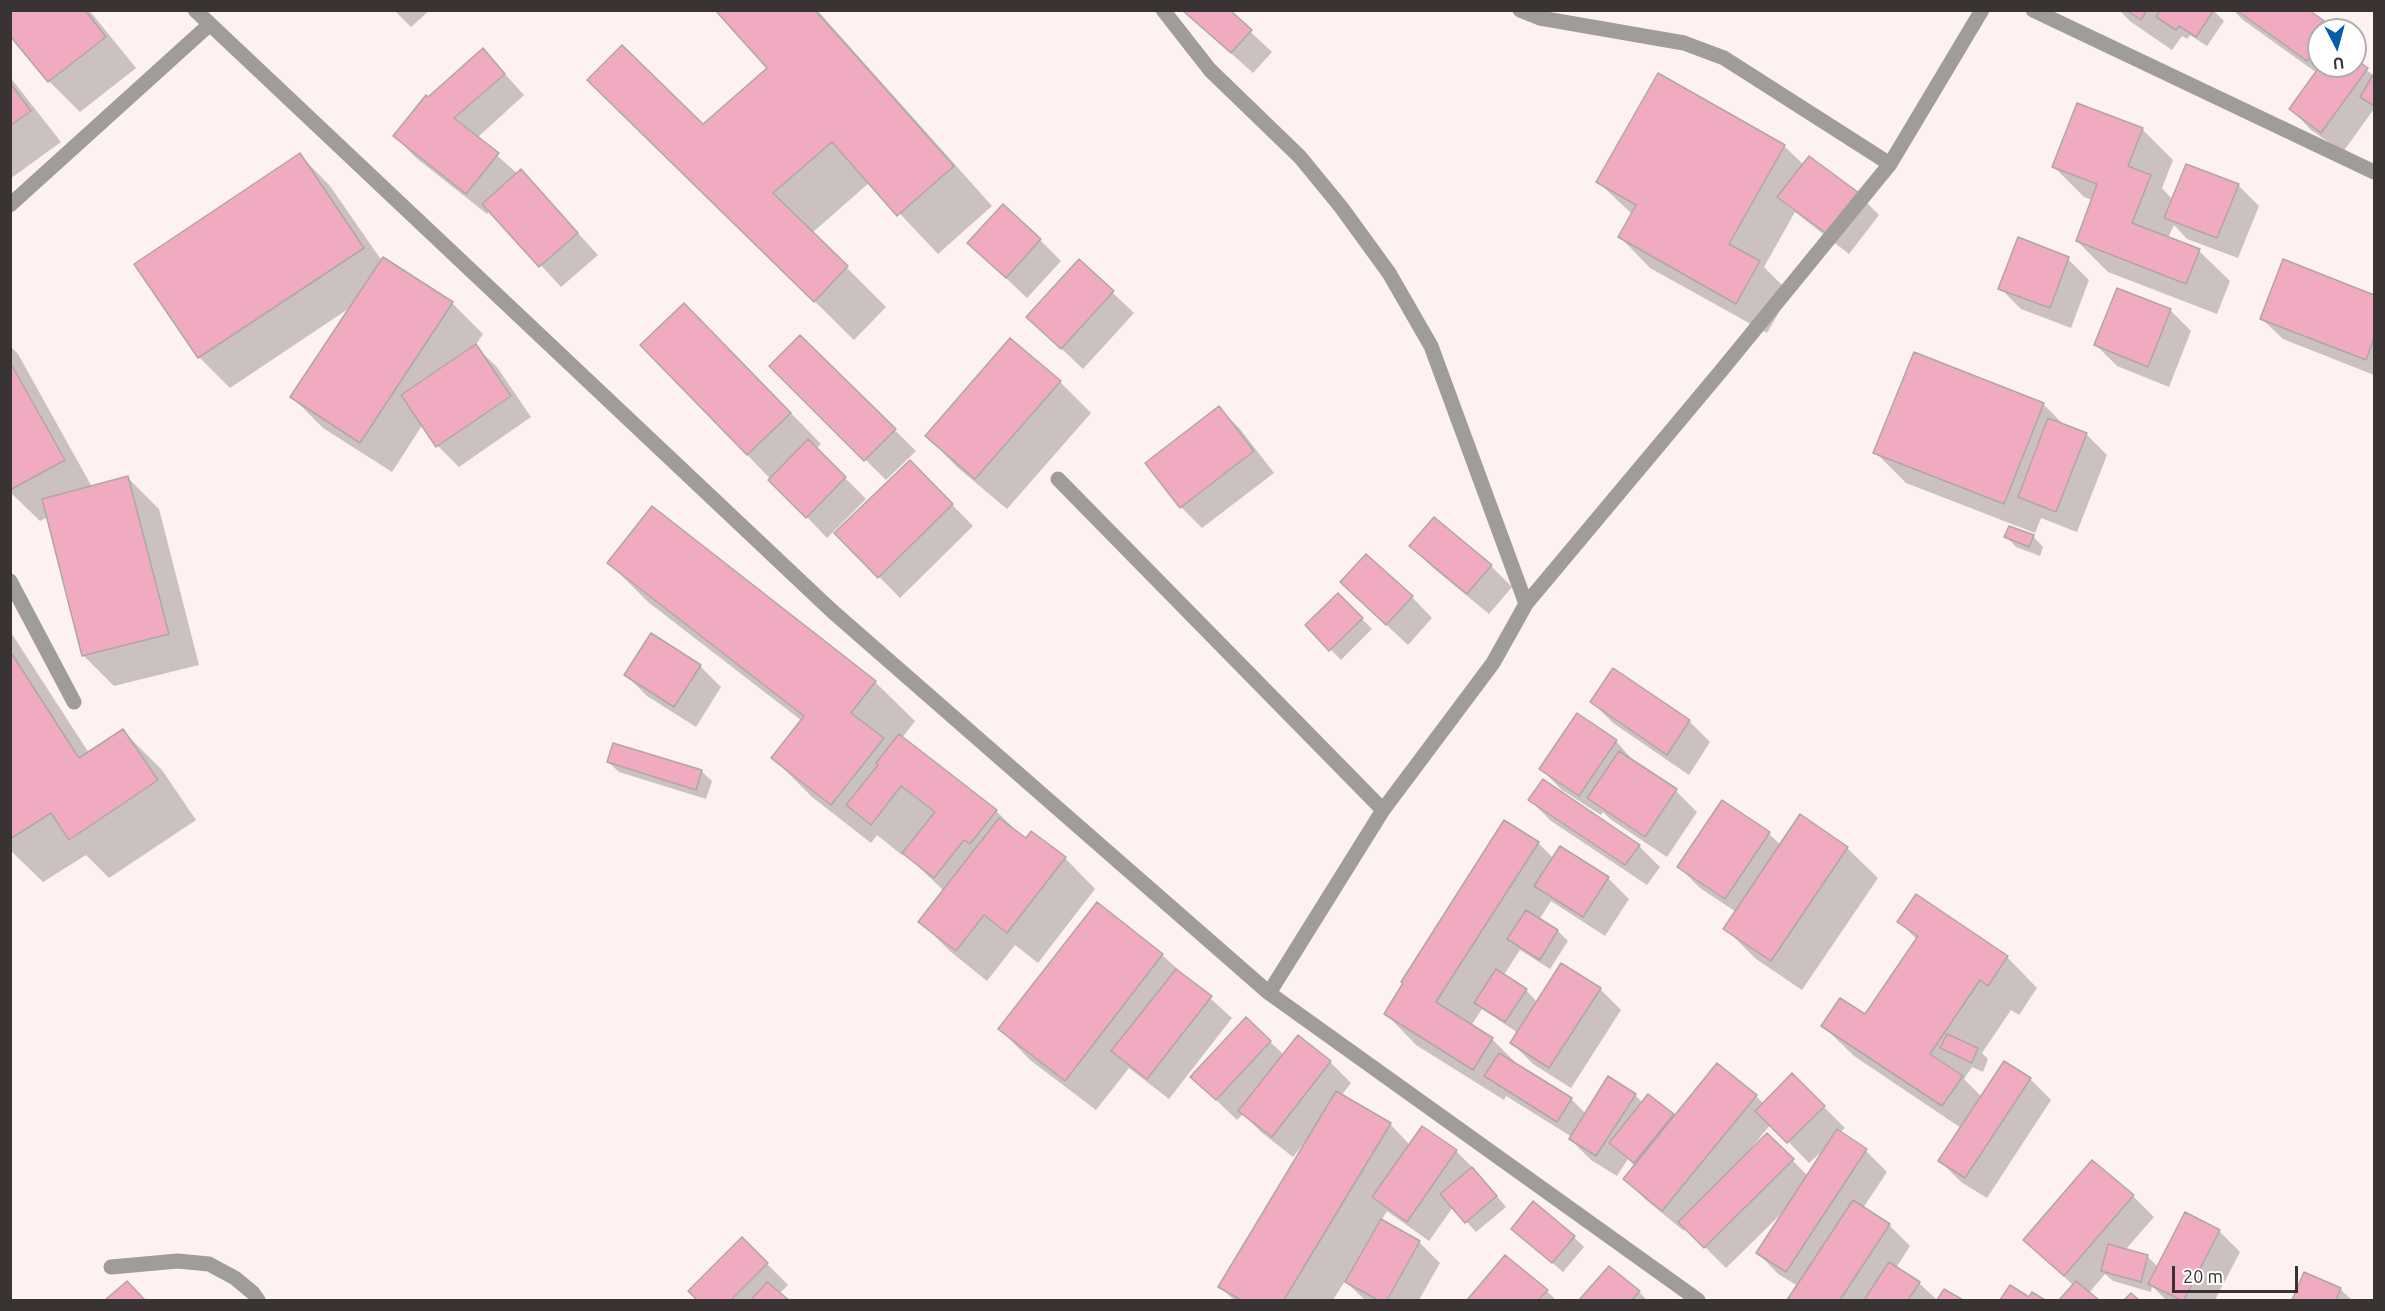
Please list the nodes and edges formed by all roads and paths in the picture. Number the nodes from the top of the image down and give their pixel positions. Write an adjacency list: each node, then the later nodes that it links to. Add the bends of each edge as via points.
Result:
1 (195, 10): 6 (street)
2 (1163, 10): 12 (street, via 1210,70 1300,157 1389,273 1431,346)
3 (1520, 10): 7 (street, via 1540,18 1684,43 1724,58)
4 (1982, 10): 7 (street)
5 (2033, 10): 8 (street)
6 (209, 24): 9 (street); 15 (street, via 832,611)
7 (1890, 164): 12 (street)
8 (2374, 172)
9 (10, 205)
10 (1058, 479): 14 (street)
11 (10, 581): 13 (street)
12 (1526, 604): 14 (street, via 1493,663)
13 (74, 702)
14 (1383, 810): 15 (street)
15 (1269, 993): 18 (street)
16 (111, 1267): 17 (street, via 178,1261 209,1264 235,1278)
17 (258, 1300)
18 (1698, 1300)

